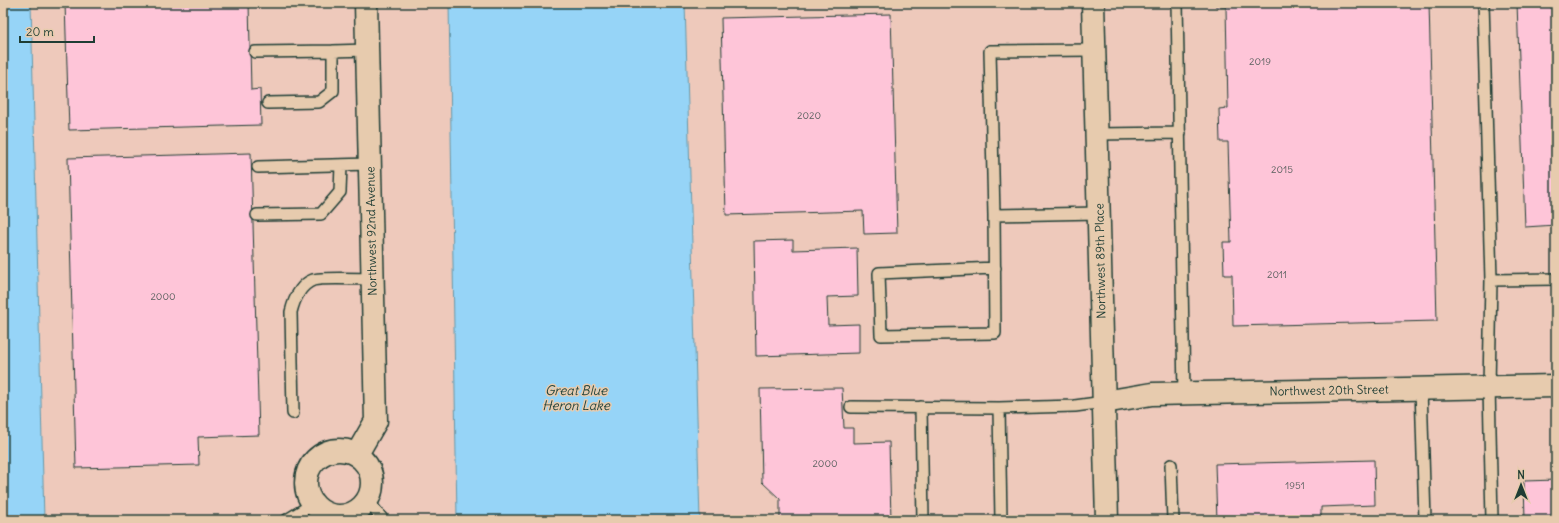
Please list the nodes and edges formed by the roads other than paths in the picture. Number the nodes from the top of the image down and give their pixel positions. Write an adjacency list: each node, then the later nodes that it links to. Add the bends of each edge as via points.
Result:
1 (366, 3): 5 (street, Northwest 92nd Avenue)
2 (1092, 3): 6 (street, Northwest 89th Place)
3 (1178, 3): 10 (lane)
4 (1483, 3): 21 (lane)
5 (367, 50): 7 (lane); 12 (street, Northwest 92nd Avenue)
6 (1094, 50): 11 (street, Northwest 89th Place); 16 (lane, via 990,51)
7 (333, 51): 8 (lane); 9 (lane, via 334,91 319,102)
8 (255, 52)
9 (268, 103)
10 (1180, 133): 11 (lane); 25 (lane)
11 (1096, 134): 15 (street, Northwest 89th Place)
12 (370, 164): 13 (lane); 19 (street, Northwest 92nd Avenue)
13 (340, 165): 14 (lane); 17 (lane, via 340,192 321,214)
14 (258, 167)
15 (1099, 213): 16 (lane); 26 (street, Northwest 89th Place)
16 (994, 215): 18 (lane)
17 (257, 216)
18 (994, 268): 18 (lane, via 879,273 881,335 995,333)
19 (372, 279): 30 (lane, via 313,280 301,289 293,301); 31 (street, Northwest 92nd Avenue, via 376,421)
20 (1556, 279): 21 (lane)
21 (1491, 280): 23 (lane)
22 (1556, 386): 23 (street, Northwest 20th Street)
23 (1489, 387): 24 (street, Northwest 20th Street); 42 (lane)
24 (1421, 388): 25 (street, Northwest 20th Street); 41 (lane)
25 (1184, 394): 26 (street, Northwest 20th Street, via 1152,394)
26 (1104, 402): 29 (lane, via 1074,406); 39 (street, Northwest 89th Place)
27 (851, 407): 28 (lane)
28 (921, 407): 29 (lane); 37 (lane)
29 (999, 408): 38 (lane)
30 (293, 413)
31 (357, 454): 33 (street, via 370,470 372,491); 34 (street, via 336,449 317,457 306,475 308,495)
32 (1171, 465): 40 (lane)
33 (368, 501): 34 (street, via 352,514 342,516 331,516); 36 (lane)
34 (313, 504): 35 (lane)
35 (287, 520)
36 (383, 520)
37 (923, 520)
38 (1001, 520)
39 (1107, 520)
40 (1173, 520)
41 (1425, 520)
42 (1492, 520)

